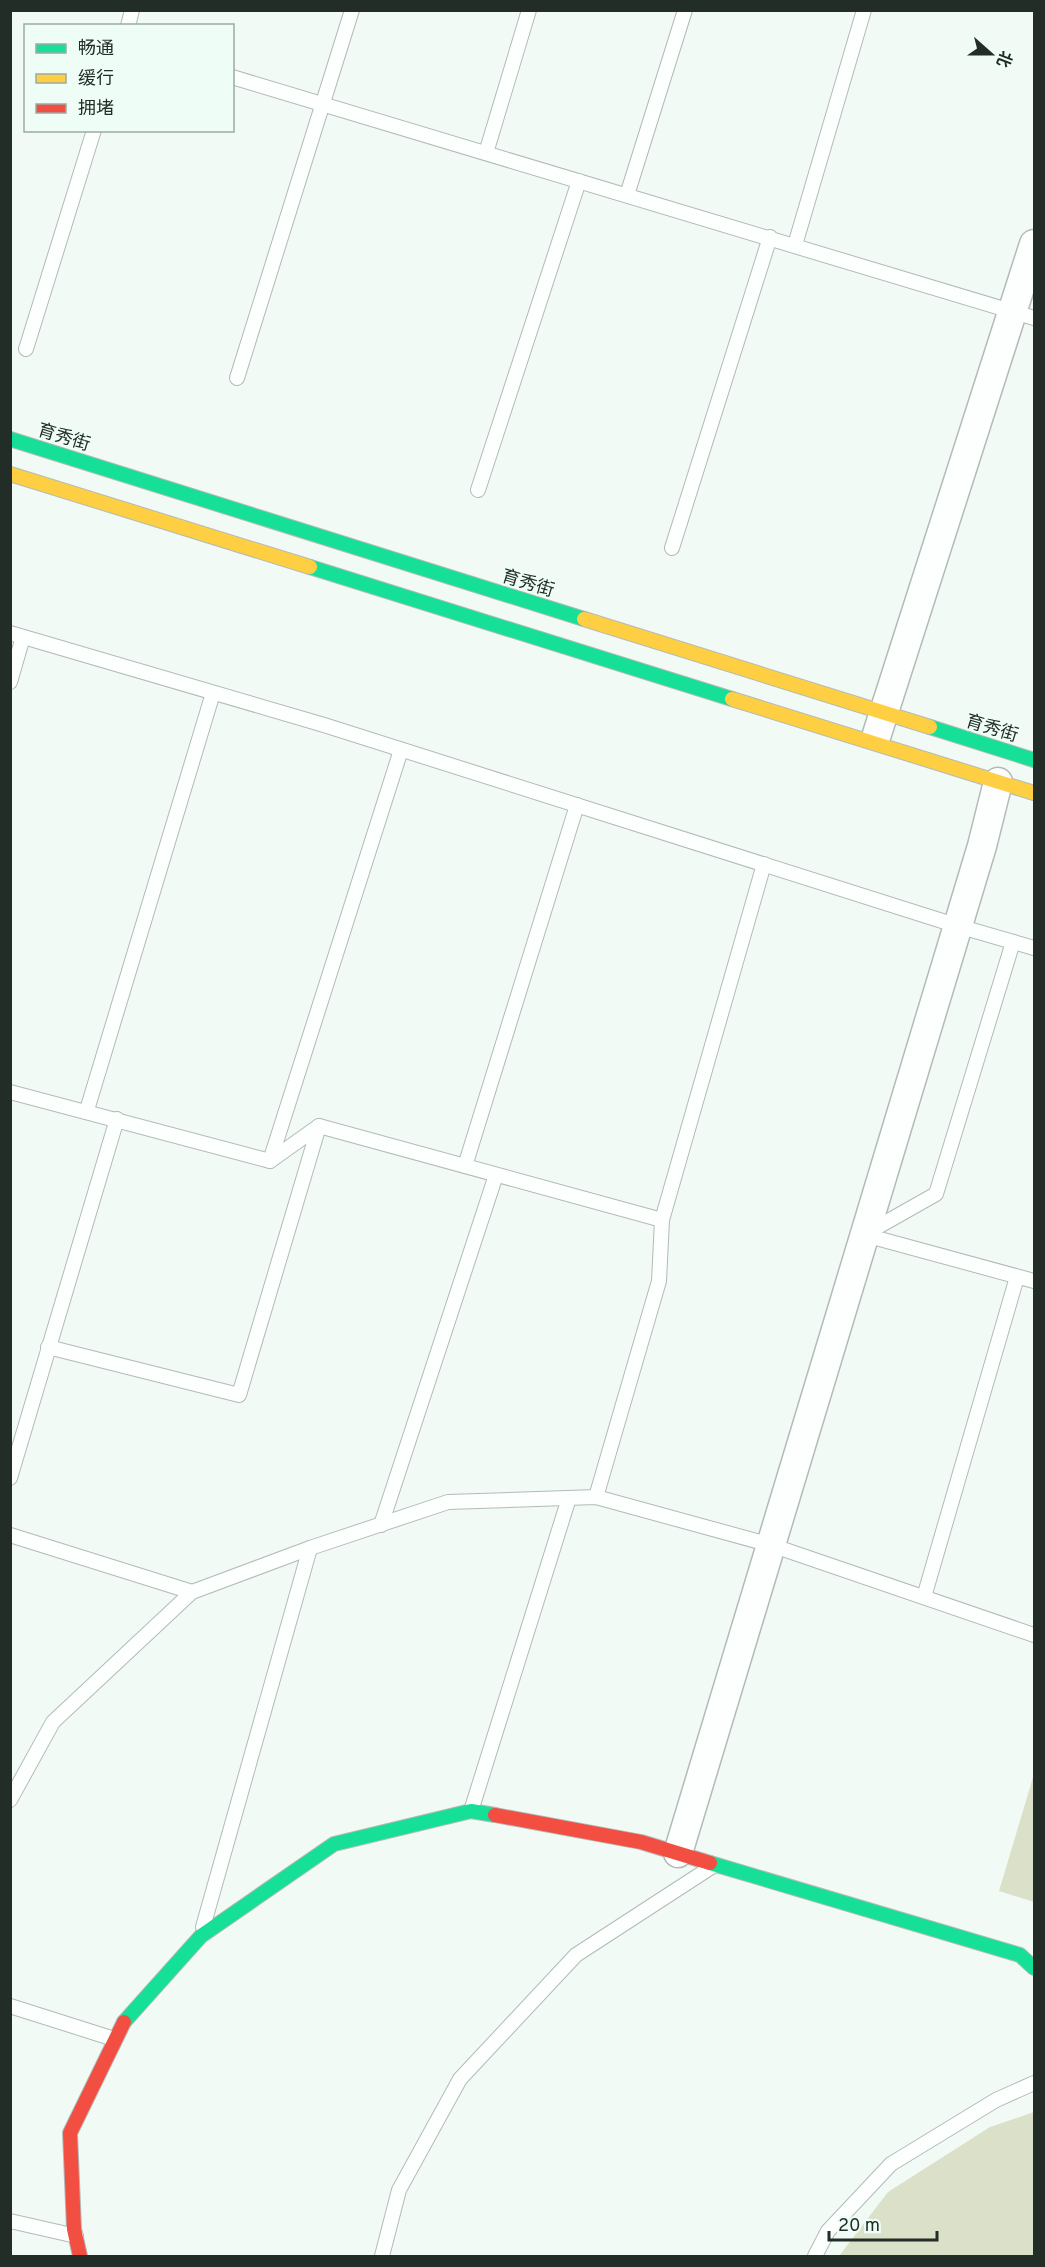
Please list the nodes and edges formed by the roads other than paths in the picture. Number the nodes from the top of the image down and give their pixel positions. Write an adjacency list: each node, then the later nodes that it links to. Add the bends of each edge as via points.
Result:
1 (352, 10): 6 (lane)
2 (529, 10): 8 (lane)
3 (685, 10): 10 (lane)
4 (864, 10): 13 (lane)
5 (234, 78): 6 (lane)
6 (322, 104): 8 (lane); 16 (lane)
7 (93, 132): 15 (lane)
8 (486, 153): 9 (lane)
9 (579, 181): 10 (lane); 19 (lane)
10 (627, 195): 11 (lane)
11 (770, 237): 13 (lane); 20 (lane)
12 (1035, 244): 14 (street)
13 (795, 245): 14 (lane)
14 (1024, 315): 24 (street)
15 (26, 349)
16 (237, 378)
17 (10, 439): 24 (street, 育秀街)
18 (10, 474): 25 (street)
19 (478, 490)
20 (672, 548)
21 (17, 635): 22 (lane); 23 (lane)
22 (10, 682)
23 (213, 693): 26 (lane); 36 (lane)
24 (883, 713): 25 (street); 27 (street, 育秀街)
25 (873, 744): 28 (street)
26 (401, 750): 30 (lane); 39 (lane)
27 (1035, 760)
28 (998, 782): 29 (street); 32 (street)
29 (1035, 793)
30 (577, 805): 31 (lane); 40 (lane)
31 (764, 864): 32 (lane); 42 (lane)
32 (958, 926): 33 (lane); 43 (street)
33 (1013, 942): 34 (lane); 43 (lane, via 936,1194)
34 (1035, 948)
35 (10, 1092): 36 (lane)
36 (87, 1110): 37 (lane)
37 (117, 1119): 39 (lane); 46 (lane)
38 (319, 1126): 39 (lane); 40 (lane); 46 (lane, via 239,1395)
39 (270, 1161)
40 (465, 1166): 41 (lane)
41 (496, 1174): 42 (lane); 50 (lane)
42 (662, 1220): 48 (lane, via 659,1281)
43 (865, 1235): 44 (lane); 52 (street)
44 (1017, 1277): 45 (lane); 55 (lane)
45 (1035, 1281)
46 (48, 1347): 47 (lane)
47 (10, 1478)
48 (596, 1497): 49 (lane); 52 (lane)
49 (569, 1498): 50 (lane, via 448,1502); 58 (lane)
50 (381, 1525): 53 (lane)
51 (10, 1535): 54 (lane)
52 (771, 1545): 55 (lane); 59 (street)
53 (310, 1548): 54 (lane); 61 (lane)
54 (192, 1592): 57 (lane, via 53,1722)
55 (924, 1597): 56 (lane)
56 (1035, 1635)
57 (10, 1800)
58 (471, 1811): 59 (street, via 640,1842); 61 (street, via 334,1844)
59 (678, 1853): 60 (street)
60 (716, 1864): 62 (street, via 1020,1955); 69 (lane, via 576,1955 460,2079 399,2190)
61 (201, 1936): 64 (street, via 121,2025)
62 (1035, 1968)
63 (10, 2006): 64 (lane)
64 (114, 2039): 67 (street, via 70,2133)
65 (1035, 2083): 70 (lane, via 996,2100 891,2164 828,2231)
66 (10, 2221): 67 (lane)
67 (76, 2236): 68 (street)
68 (80, 2256)
69 (382, 2256)
70 (815, 2256)

